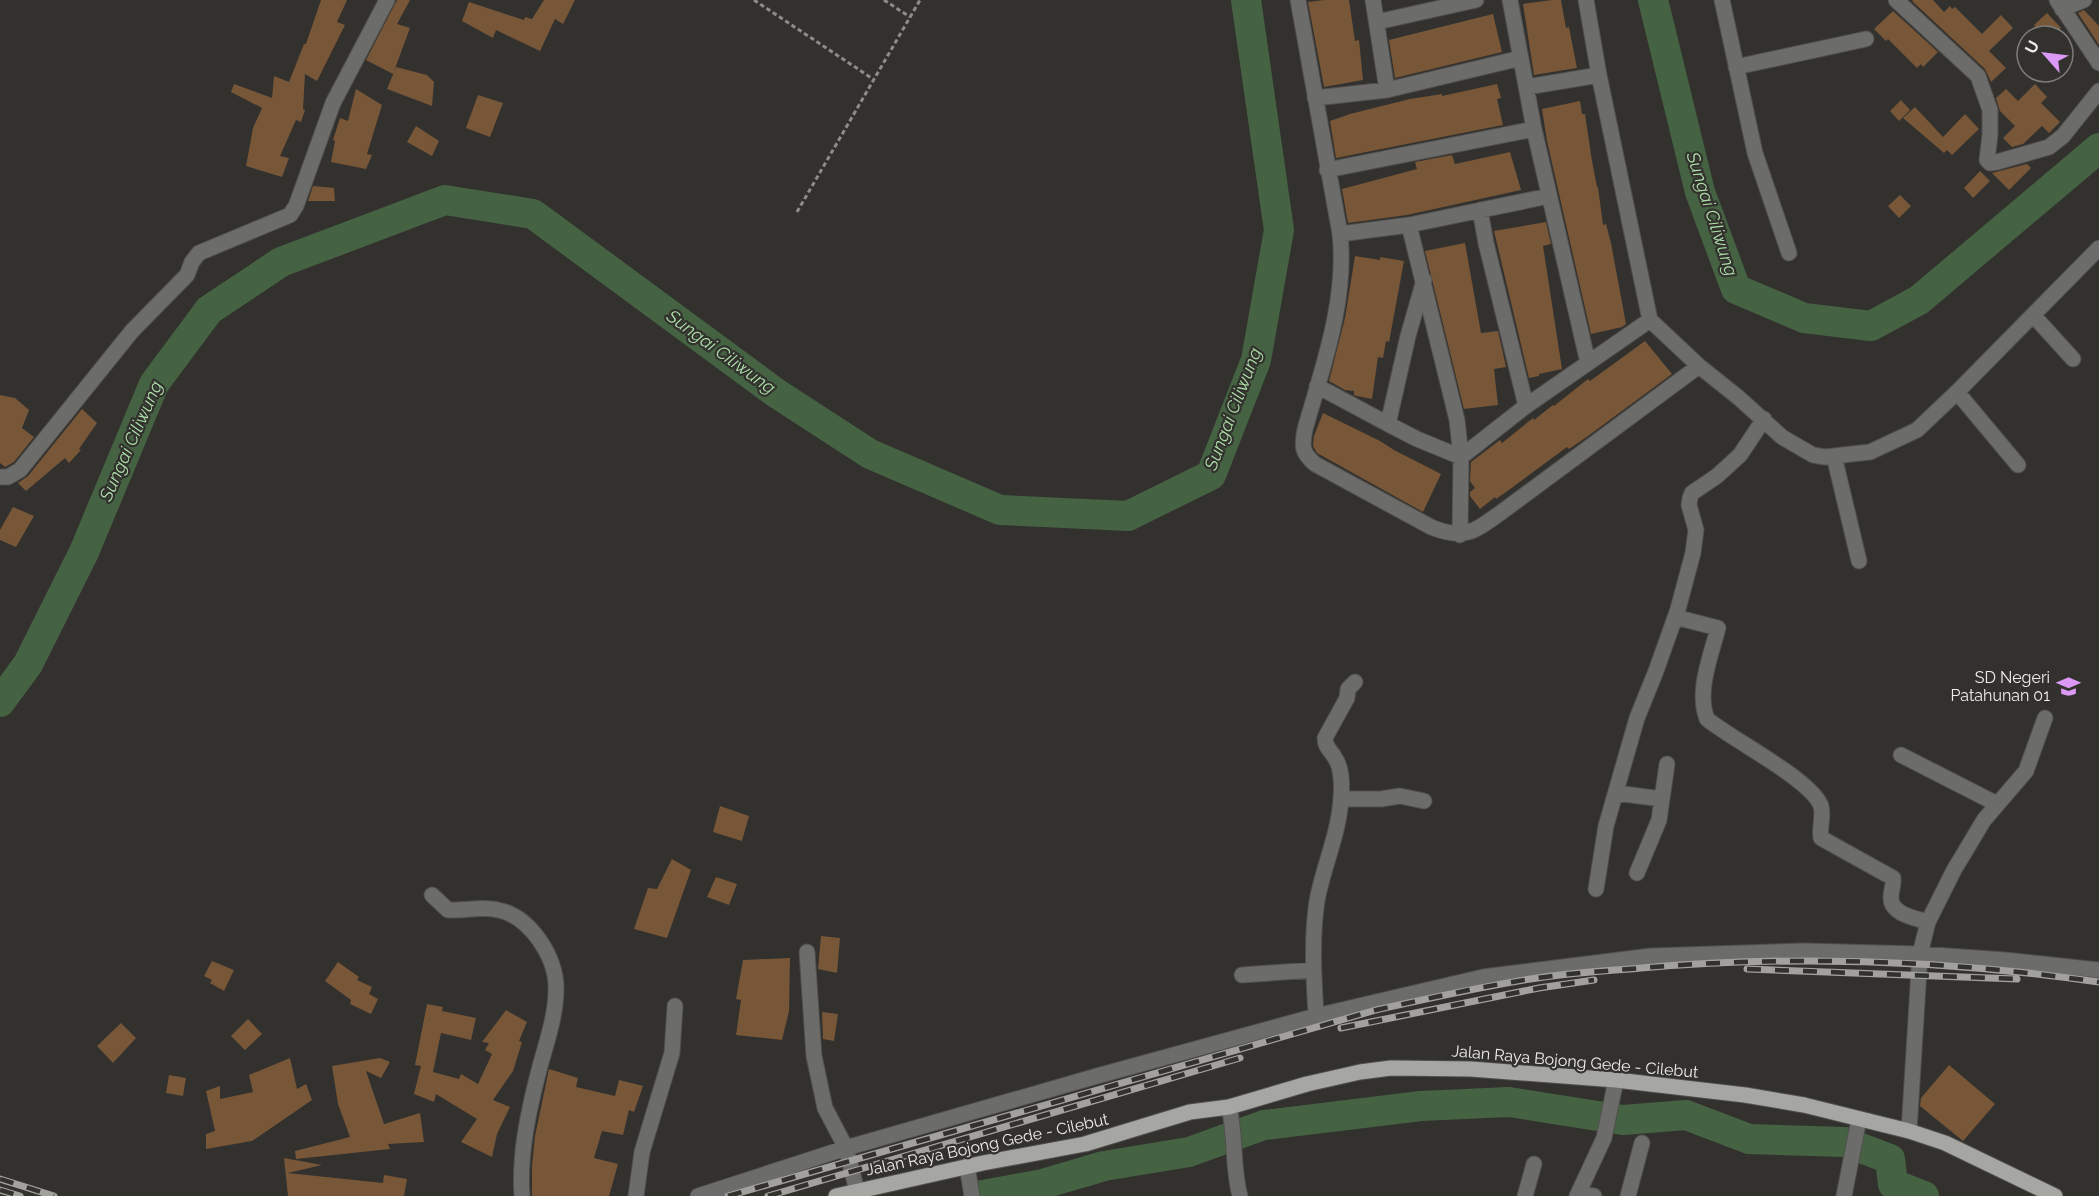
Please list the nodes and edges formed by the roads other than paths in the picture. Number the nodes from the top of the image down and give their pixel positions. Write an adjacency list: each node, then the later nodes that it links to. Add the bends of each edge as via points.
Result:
1 (387, 0): 43 (street, via 333,104 297,206 290,215 199,253 187,275 132,331 20,470)
2 (1298, 0): 20 (street)
3 (1373, 0): 11 (street)
4 (1476, 0): 11 (street)
5 (1510, 0): 13 (street)
6 (1586, 0): 16 (street)
7 (1722, 0): 15 (street)
8 (1896, 0): 19 (street, via 1978,76 1990,110 1990,163 2049,147)
9 (2084, 0): 10 (street)
10 (2059, 5): 14 (street)
11 (1377, 22): 18 (street)
12 (1866, 39): 15 (street)
13 (1521, 58): 17 (street); 18 (street)
14 (2099, 63)
15 (1736, 67): 28 (street, via 1755,153)
16 (1599, 75): 17 (street); 31 (street)
17 (1527, 87): 21 (street)
18 (1387, 90): 20 (street)
19 (2099, 92)
20 (1315, 98): 22 (street)
21 (1534, 129): 22 (street); 23 (street)
22 (1327, 170): 26 (street)
23 (1549, 196): 24 (street); 33 (street)
24 (1480, 210): 25 (street); 37 (street)
25 (1409, 225): 26 (street); 29 (street)
26 (1340, 234): 35 (street, via 1343,260 1338,302)
27 (2099, 248): 30 (street)
28 (1789, 253)
29 (1424, 280): 39 (street); 41 (street, via 1457,420)
30 (2033, 315): 32 (street); 36 (street)
31 (1650, 320): 33 (street); 34 (street)
32 (2073, 359)
33 (1588, 363): 37 (street)
34 (1699, 366): 38 (street); 44 (street, via 1503,511)
35 (1317, 386): 39 (street); 44 (street, via 1305,429 1305,455 1431,527)
36 (1957, 392): 40 (street, via 1917,430 1870,452); 42 (street)
37 (1526, 406): 41 (street)
38 (1764, 419): 40 (street, via 1803,450 1813,455); 46 (street, via 1740,455 1692,493 1689,505 1695,542)
39 (1388, 424): 41 (street)
40 (1834, 456): 45 (street)
41 (1461, 457): 44 (street)
42 (2018, 465)
43 (0, 477)
44 (1460, 535)
45 (1859, 561)
46 (1675, 617): 51 (street, via 1636,718); 59 (street, via 1718,628 1702,695 1707,719 1783,768 1816,797 1821,806 1821,838 1893,878 1891,903 1908,916)
47 (1355, 682): 52 (street, via 1324,738 1341,777)
48 (2045, 718): 55 (street, via 2026,771)
49 (1901, 754): 55 (street)
50 (1667, 764): 53 (street)
51 (1616, 794): 53 (street); 57 (street, via 1606,826)
52 (1341, 799): 54 (street, via 1400,796); 62 (street, via 1317,901)
53 (1662, 799): 56 (street, via 1659,820)
54 (1424, 801)
55 (1997, 804): 59 (street, via 1964,853)
56 (1637, 873)
57 (1596, 889)
58 (432, 895): 79 (street, via 448,910 500,910 519,919 544,946 555,968 555,999 524,1144)
59 (1928, 922): 61 (street)
60 (807, 952): 72 (street, via 814,1056 825,1108)
61 (1920, 954): 63 (street); 66 (street, via 1804,951 1651,956 1483,977); 70 (street)
62 (1313, 970): 64 (street); 66 (street)
63 (2099, 970)
64 (1242, 975)
65 (675, 1006): 80 (street, via 672,1053 648,1127)
66 (1316, 1016): 72 (street)
67 (1616, 1080): 68 (main road, Jalan Raya Bojong Gede - Cilebut, via 1471,1069 1391,1068 1318,1082); 69 (main road, Jalan Raya Bojong Gede - Cilebut, via 1804,1104); 78 (street, via 1607,1130)
68 (1230, 1111): 74 (main road, Jalan Raya Bojong Gede - Cilebut, via 1190,1112 1084,1144); 75 (street, via 1236,1149)
69 (1859, 1119): 70 (main road, Jalan Raya Bojong Gede - Cilebut); 86 (street)
70 (1910, 1131): 87 (main road, Jalan Raya Bojong Gede - Cilebut, via 1945,1143)
71 (1642, 1143): 85 (street)
72 (846, 1148): 76 (street); 81 (street)
73 (1534, 1164): 84 (street)
74 (967, 1166): 76 (main road, Jalan Raya Bojong Gede - Cilebut); 77 (street)
75 (1235, 1178): 82 (street); 83 (street)
76 (853, 1193)
77 (972, 1193)
78 (1583, 1195)
79 (522, 1196)
80 (636, 1196)
81 (698, 1196)
82 (1229, 1196)
83 (1240, 1196)
84 (1525, 1196)
85 (1628, 1196)
86 (1844, 1196)
87 (2055, 1196)

